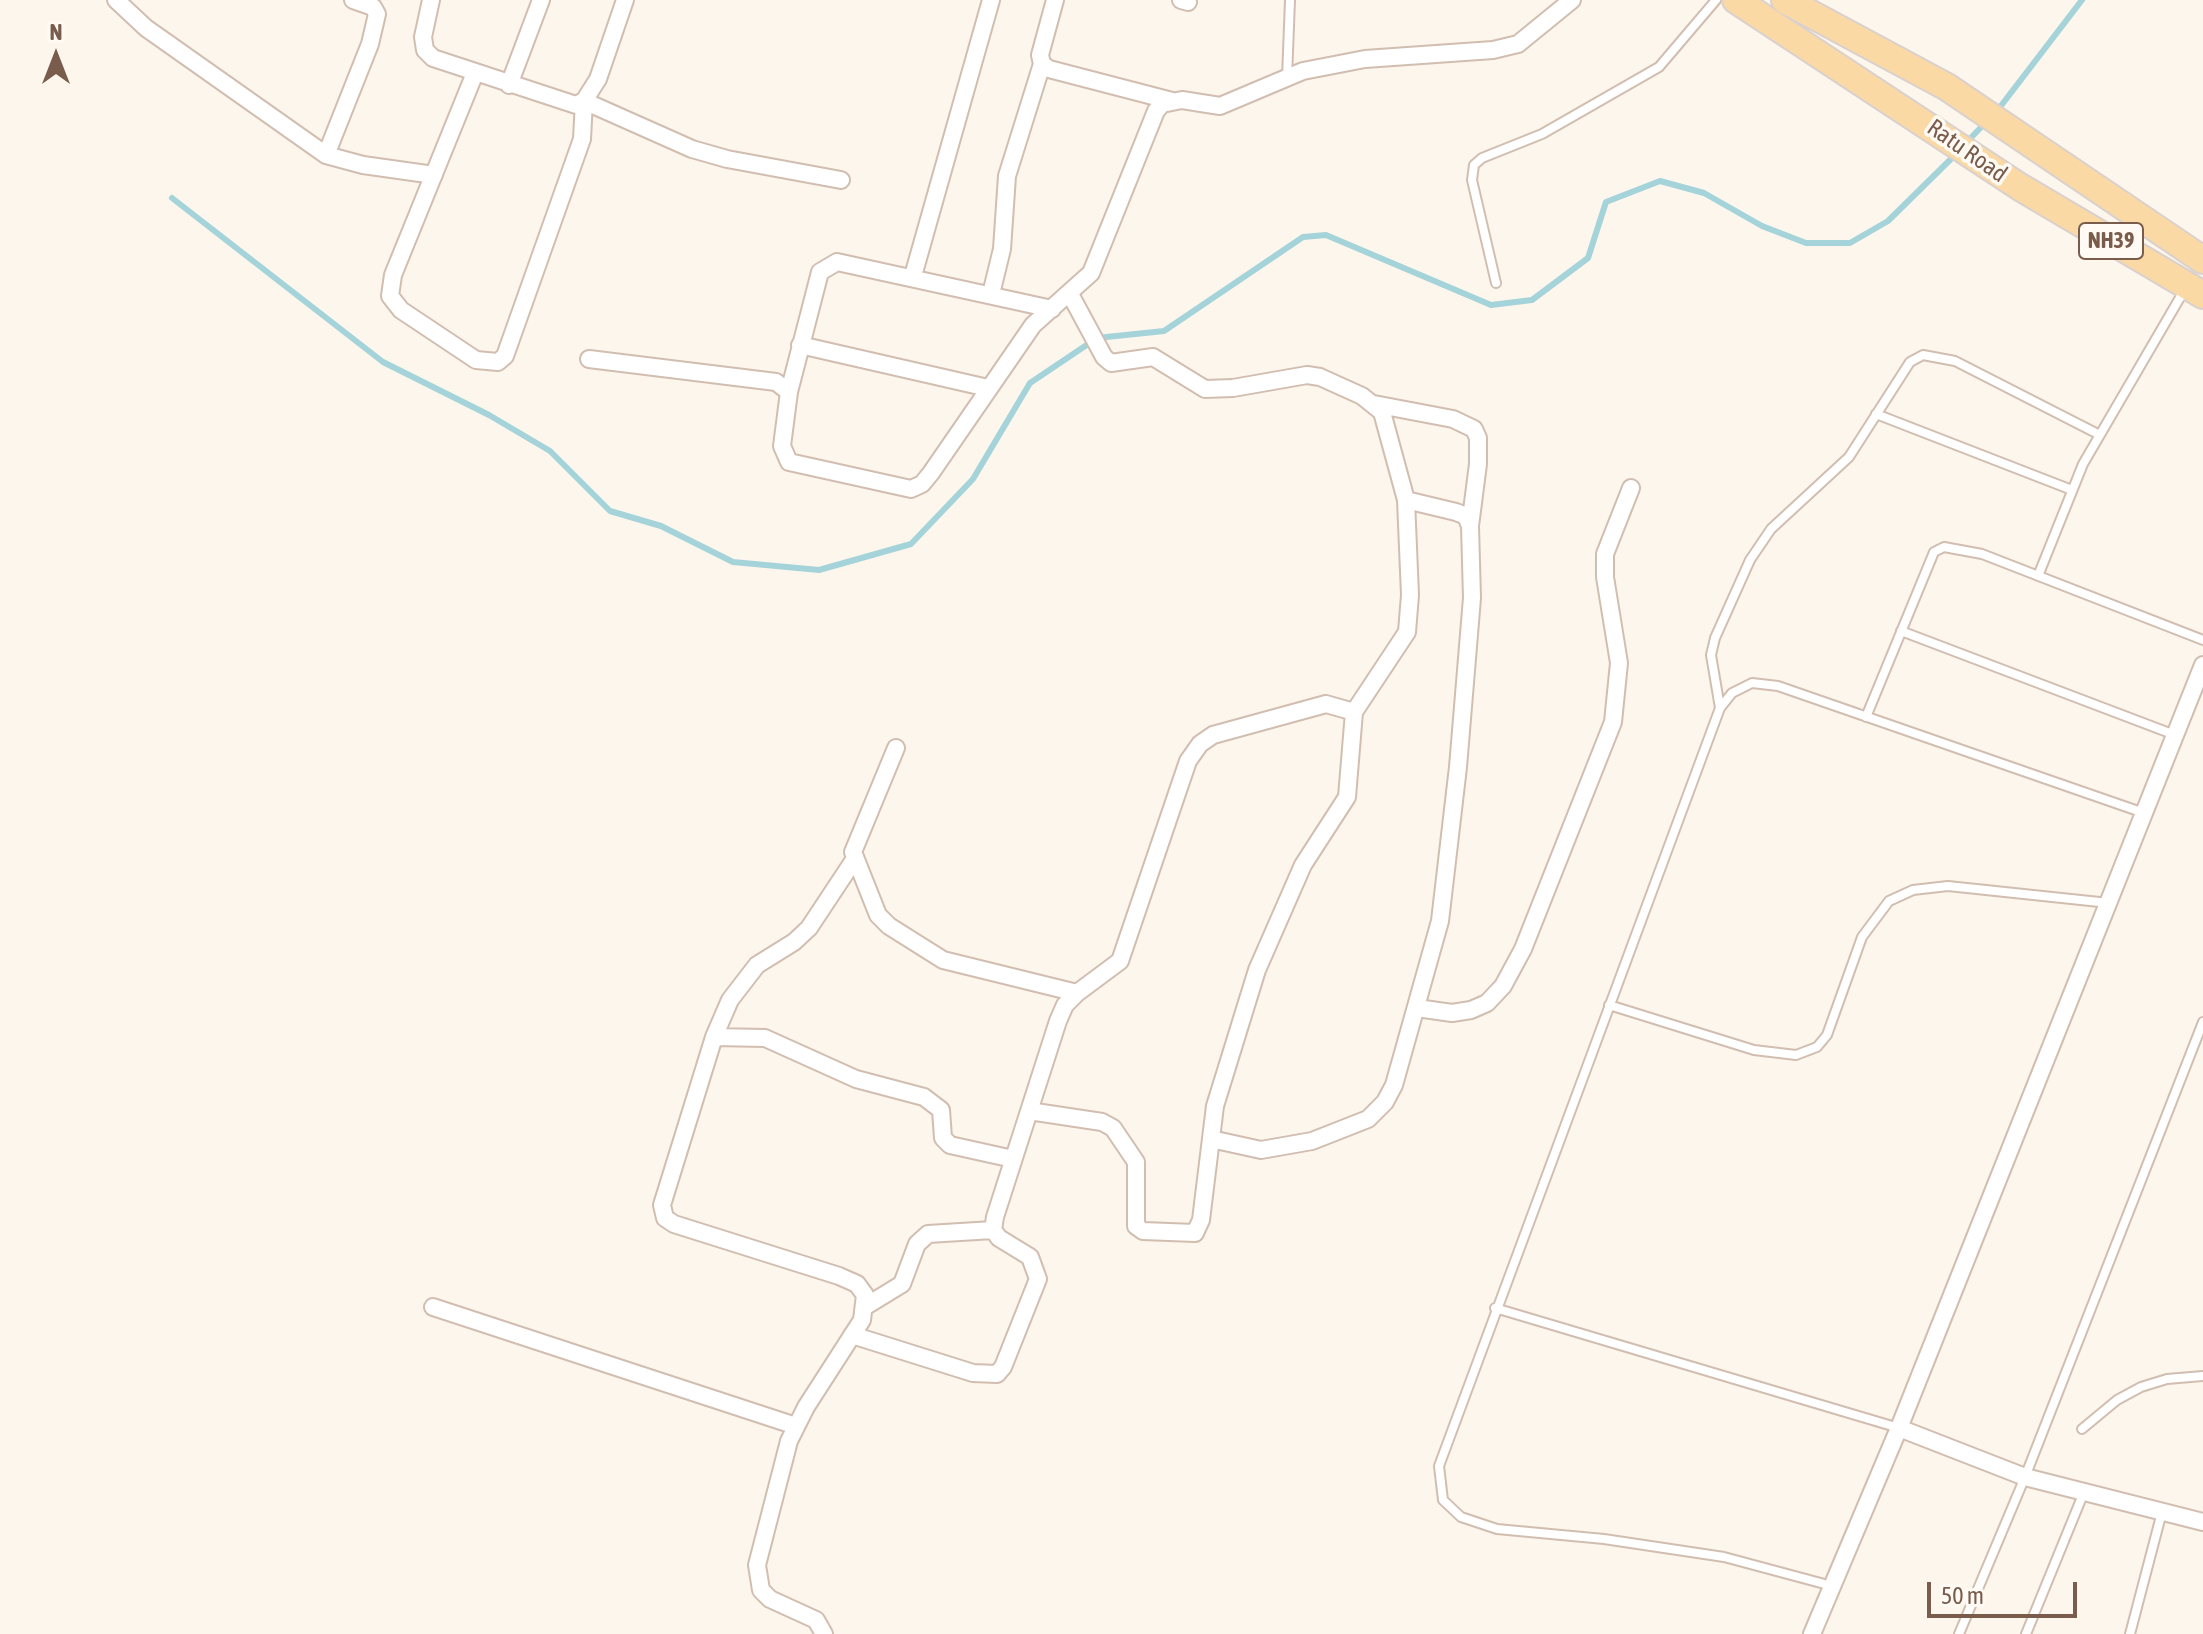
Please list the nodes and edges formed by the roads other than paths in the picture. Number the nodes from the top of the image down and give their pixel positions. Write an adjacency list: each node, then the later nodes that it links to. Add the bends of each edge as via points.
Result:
1 (116, 0): 19 (street, via 146,28)
2 (353, 0): 19 (street, via 373,7 377,14)
3 (431, 0): 14 (street, via 425,50)
4 (541, 0): 16 (street)
5 (625, 0): 17 (street, via 598,79)
6 (991, 0): 23 (street)
7 (1055, 0): 13 (street)
8 (1290, 0): 15 (lane)
9 (1572, 0): 15 (street, via 1518,44 1365,59)
10 (1716, 0): 24 (lane, via 1659,67 1542,134 1474,165 1472,180)
11 (1736, 0): 25 (main road, Ratu Road / NH39, via 2020,187)
12 (1785, 0): 22 (main road, Ratu Road, via 1947,87)
13 (1042, 64): 18 (street); 26 (street, via 1007,176 1002,249)
14 (475, 73): 16 (street); 20 (street)
15 (1287, 78): 18 (street, via 1220,106)
16 (509, 85): 17 (street, via 563,104)
17 (584, 101): 20 (street, via 582,139 505,356 498,362 476,360 401,310 390,296 393,275); 21 (street, via 692,149)
18 (1172, 101): 27 (street, via 1156,111 1091,273)
19 (326, 155): 20 (street)
20 (434, 175)
21 (841, 180)
22 (2203, 260)
23 (913, 276): 26 (street); 29 (street, via 854,263 827,265 813,290)
24 (1496, 283)
25 (2195, 290): 35 (lane)
26 (991, 294): 28 (street)
27 (1070, 294): 28 (street); 33 (street, via 1111,363 1153,357 1205,389 1320,377)
28 (1052, 309): 31 (street, via 1033,325)
29 (800, 345): 31 (street); 32 (street)
30 (589, 359): 32 (street, via 776,382)
31 (988, 388): 32 (street, via 931,473 911,489 789,462 782,446)
32 (789, 392)
33 (1374, 404): 38 (street, via 1388,426); 39 (street, via 1453,419 1474,429 1478,464)
34 (1876, 414): 35 (lane, via 1910,362 1936,355); 37 (lane); 44 (lane, via 1849,457 1771,529 1750,560 1711,655)
35 (2098, 434): 37 (lane)
36 (1631, 488): 54 (street, via 1605,554 1619,663 1613,722 1523,949 1487,1003 1452,1013)
37 (2072, 490): 40 (lane)
38 (1406, 500): 39 (street, via 1466,516); 45 (street, via 1407,632)
39 (1470, 526): 54 (street, via 1472,598 1458,767 1440,921)
40 (2038, 576): 41 (lane, via 1982,554 1944,547 1934,552); 42 (lane)
41 (1901, 631): 46 (lane); 47 (lane)
42 (2203, 640)
43 (2203, 665): 47 (street)
44 (1720, 708): 46 (lane, via 1732,693 1752,683 1778,686); 53 (lane)
45 (1354, 712): 52 (street, via 1326,704 1213,735 1200,744 1172,801 1120,961); 58 (street, via 1347,797 1303,865 1257,970 1215,1106)
46 (1866, 717): 49 (lane)
47 (2175, 735): 49 (street)
48 (896, 748): 50 (street, via 855,845)
49 (2144, 813): 51 (street)
50 (854, 860): 52 (street, via 878,915 923,949 943,960); 56 (street, via 809,928 742,979)
51 (2109, 903): 53 (lane, via 1948,886 1913,890 1889,901 1862,937 1827,1035 1817,1047 1796,1055 1754,1050); 67 (street)
52 (1077, 993): 57 (street, via 1058,1021)
53 (1609, 1005): 63 (lane)
54 (1417, 1008): 58 (street, via 1394,1085 1368,1119 1280,1149)
55 (2203, 1022): 69 (lane)
56 (714, 1037): 59 (street, via 765,1038 856,1079 924,1097 941,1110 943,1138 950,1145); 61 (street, via 667,1183 665,1218 857,1284)
57 (1029, 1111): 58 (street, via 1113,1128 1136,1162 1136,1226 1143,1231 1195,1233); 59 (street)
58 (1211, 1139)
59 (1013, 1159): 60 (street)
60 (993, 1230): 61 (street, via 928,1234 917,1244 902,1284); 64 (street, via 1030,1257 1038,1279 997,1374 973,1373)
61 (866, 1306): 64 (street)
62 (433, 1307): 66 (street)
63 (1495, 1308): 67 (lane); 73 (lane, via 1439,1466 1443,1500 1461,1517 1497,1529 1724,1557)
64 (852, 1335): 66 (street)
65 (2203, 1376): 68 (lane, via 2141,1387)
66 (796, 1426): 74 (street, via 780,1466 758,1579 770,1599 816,1620)
67 (1899, 1428): 69 (street); 73 (street)
68 (2082, 1429)
69 (2025, 1477): 70 (street); 76 (lane)
70 (2084, 1492): 71 (street); 77 (lane)
71 (2162, 1512): 72 (street); 78 (lane)
72 (2203, 1522)
73 (1832, 1586): 75 (street)
74 (824, 1634)
75 (1812, 1634)
76 (1959, 1634)
77 (2026, 1634)
78 (2130, 1634)

